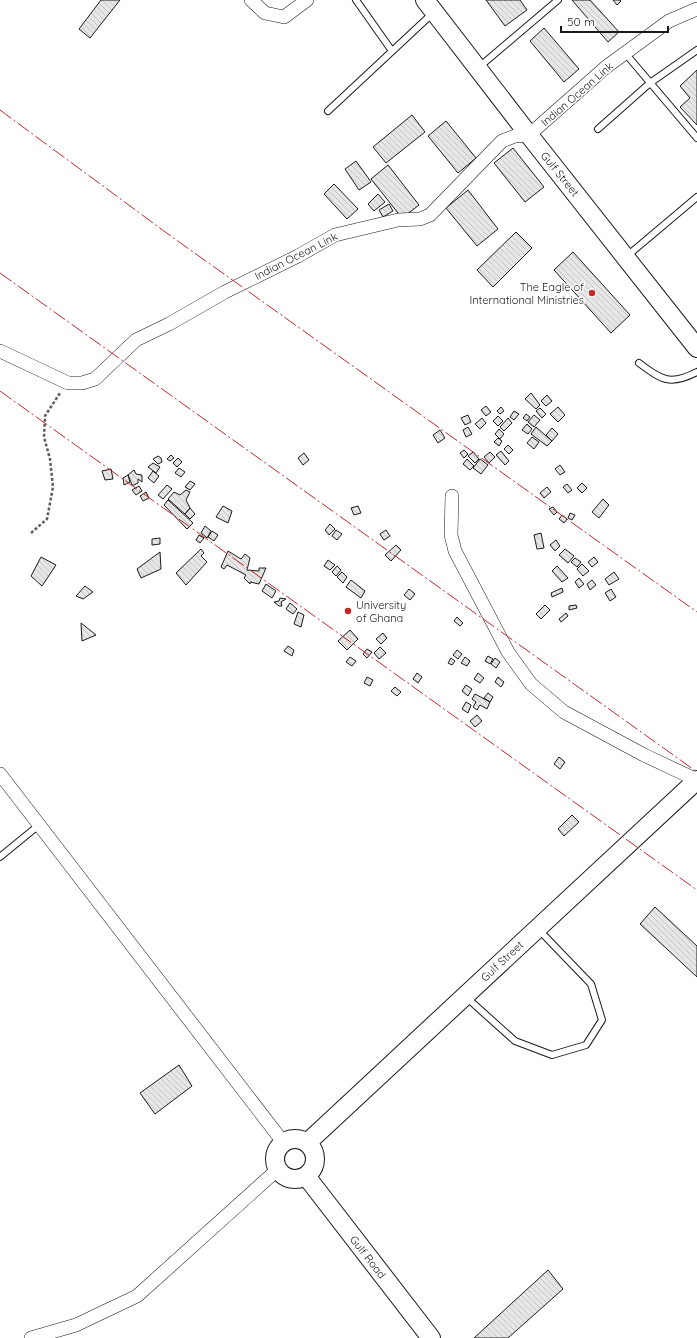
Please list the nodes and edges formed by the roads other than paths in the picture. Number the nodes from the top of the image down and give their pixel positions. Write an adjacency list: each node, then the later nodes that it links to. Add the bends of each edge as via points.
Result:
1 (251, 0): 2 (street, via 265,13 284,17)
2 (307, 0)
3 (356, 0): 8 (lane)
4 (558, 0): 10 (lane)
5 (429, 6): 8 (lane); 10 (street, Gulf Street)
6 (697, 9): 9 (street, Indian Ocean Link, via 669,21)
7 (697, 50): 11 (lane)
8 (392, 51): 12 (lane)
9 (625, 53): 11 (lane); 14 (street, Indian Ocean Link)
10 (477, 69): 14 (street, Gulf Street)
11 (650, 83): 13 (lane); 15 (lane)
12 (328, 111)
13 (598, 129)
14 (528, 135): 17 (street, Gulf Street); 19 (street, Indian Ocean Link, via 502,141 430,215 335,235 136,340 94,379 82,383 68,383)
15 (697, 138)
16 (697, 197): 17 (lane)
17 (626, 257): 18 (street, Gulf Street)
18 (697, 348)
19 (0, 351)
20 (639, 363): 21 (lane, via 659,378 666,380 677,380)
21 (697, 372)
22 (452, 496): 24 (street, via 451,535 455,551 508,652 531,684 564,712)
23 (0, 774): 25 (street)
24 (697, 780): 27 (street, Gulf Street)
25 (39, 825): 26 (lane); 29 (street)
26 (0, 857)
27 (538, 929): 28 (street, Gulf Street); 28 (lane, via 590,984 602,1020 586,1045 552,1055 515,1041)
28 (465, 996): 30 (street, Gulf Street)
29 (283, 1142): 30 (street, via 296,1138); 31 (street, via 275,1151)
30 (308, 1143): 32 (street, via 315,1160)
31 (277, 1170): 32 (street, via 287,1178 300,1179); 33 (street, via 136,1296 76,1325)
32 (306, 1176): 34 (street, Gulf Road)
33 (31, 1338)
34 (431, 1338)

